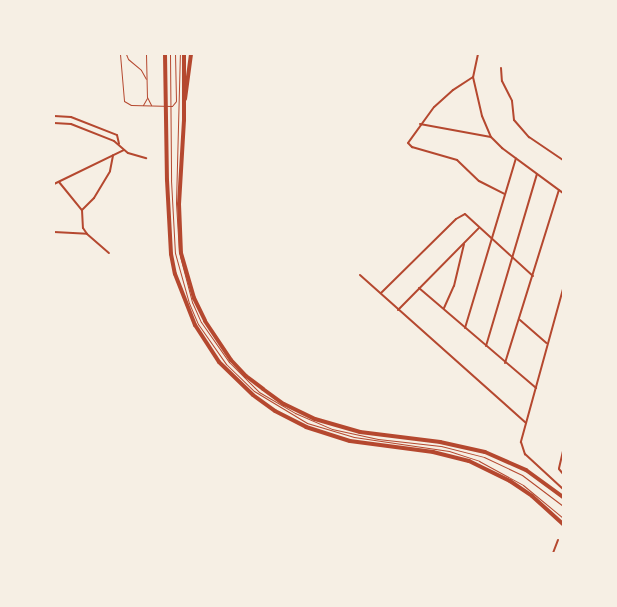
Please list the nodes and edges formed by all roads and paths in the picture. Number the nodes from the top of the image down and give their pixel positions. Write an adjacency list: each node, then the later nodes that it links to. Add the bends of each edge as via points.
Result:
1 (120, 54): 16 (lane, via 122,97 128,103)
2 (126, 54): 12 (lane)
3 (146, 54): 12 (lane)
4 (164, 54): 13 (highway)
5 (170, 54): 13 (lane)
6 (175, 54): 17 (lane, via 175,104)
7 (182, 54): 15 (highway); 61 (lane, via 176,204 179,253 192,302 201,322 228,362 259,392 312,422 356,435 440,446 476,455 522,475)
8 (191, 54): 15 (highway)
9 (478, 54): 11 (street)
10 (501, 68): 28 (street, via 502,81 512,101 514,120 529,136)
11 (473, 77): 21 (street, via 453,90); 22 (street, via 482,116)
12 (146, 80): 14 (lane)
13 (168, 92): 18 (highway)
14 (147, 97): 16 (lane); 17 (lane)
15 (184, 102): 60 (highway, via 179,197 182,253 194,298 205,321 246,376 284,404 314,419 360,432 440,442 485,452 526,470)
16 (142, 106): 17 (lane)
17 (151, 106)
18 (169, 112): 62 (lane, via 175,253 198,324 226,364 254,391 307,423 354,438 450,451 479,461 523,485); 63 (highway, via 167,180 171,254 195,325 219,362 253,395 306,427 350,442 433,452 469,460 510,481)
19 (54, 116): 23 (street, via 71,117 117,135)
20 (54, 124): 23 (street, via 71,124)
21 (420, 124): 22 (street); 34 (street, via 408,141 410,146 458,160 479,182)
22 (491, 137): 27 (street)
23 (119, 144): 24 (street)
24 (124, 150): 25 (street); 26 (street)
25 (113, 155): 30 (street); 35 (street, via 110,171 94,198)
26 (146, 158)
27 (516, 158): 29 (street); 34 (street)
28 (563, 160)
29 (537, 174): 32 (street); 42 (street)
30 (59, 182): 31 (street); 35 (street)
31 (54, 184)
32 (559, 190): 33 (street); 44 (street)
33 (563, 193)
34 (504, 194): 39 (street)
35 (82, 210): 38 (street, via 83,228)
36 (479, 228): 39 (street); 40 (street); 47 (street, via 465,214 456,219)
37 (54, 232): 38 (street)
38 (87, 234): 41 (street)
39 (491, 239): 42 (street); 51 (street)
40 (464, 244): 45 (street); 48 (street, via 454,286)
41 (109, 253)
42 (512, 258): 44 (street); 53 (street)
43 (360, 275): 47 (street)
44 (533, 276): 50 (street)
45 (419, 288): 48 (street); 49 (street)
46 (563, 289): 52 (street)
47 (380, 293): 49 (street)
48 (444, 309): 51 (street)
49 (398, 310): 56 (street)
50 (520, 320): 52 (street); 54 (street)
51 (465, 328): 53 (street)
52 (547, 344): 55 (street)
53 (486, 346): 54 (street)
54 (505, 363): 55 (street)
55 (536, 388): 56 (street)
56 (526, 424): 59 (street, via 521,442 525,454)
57 (563, 450): 58 (street, via 558,469)
58 (563, 474)
59 (563, 489)
60 (563, 497)
61 (563, 506)
62 (563, 518)
63 (563, 524)
64 (558, 540): 65 (street)
65 (553, 553)

